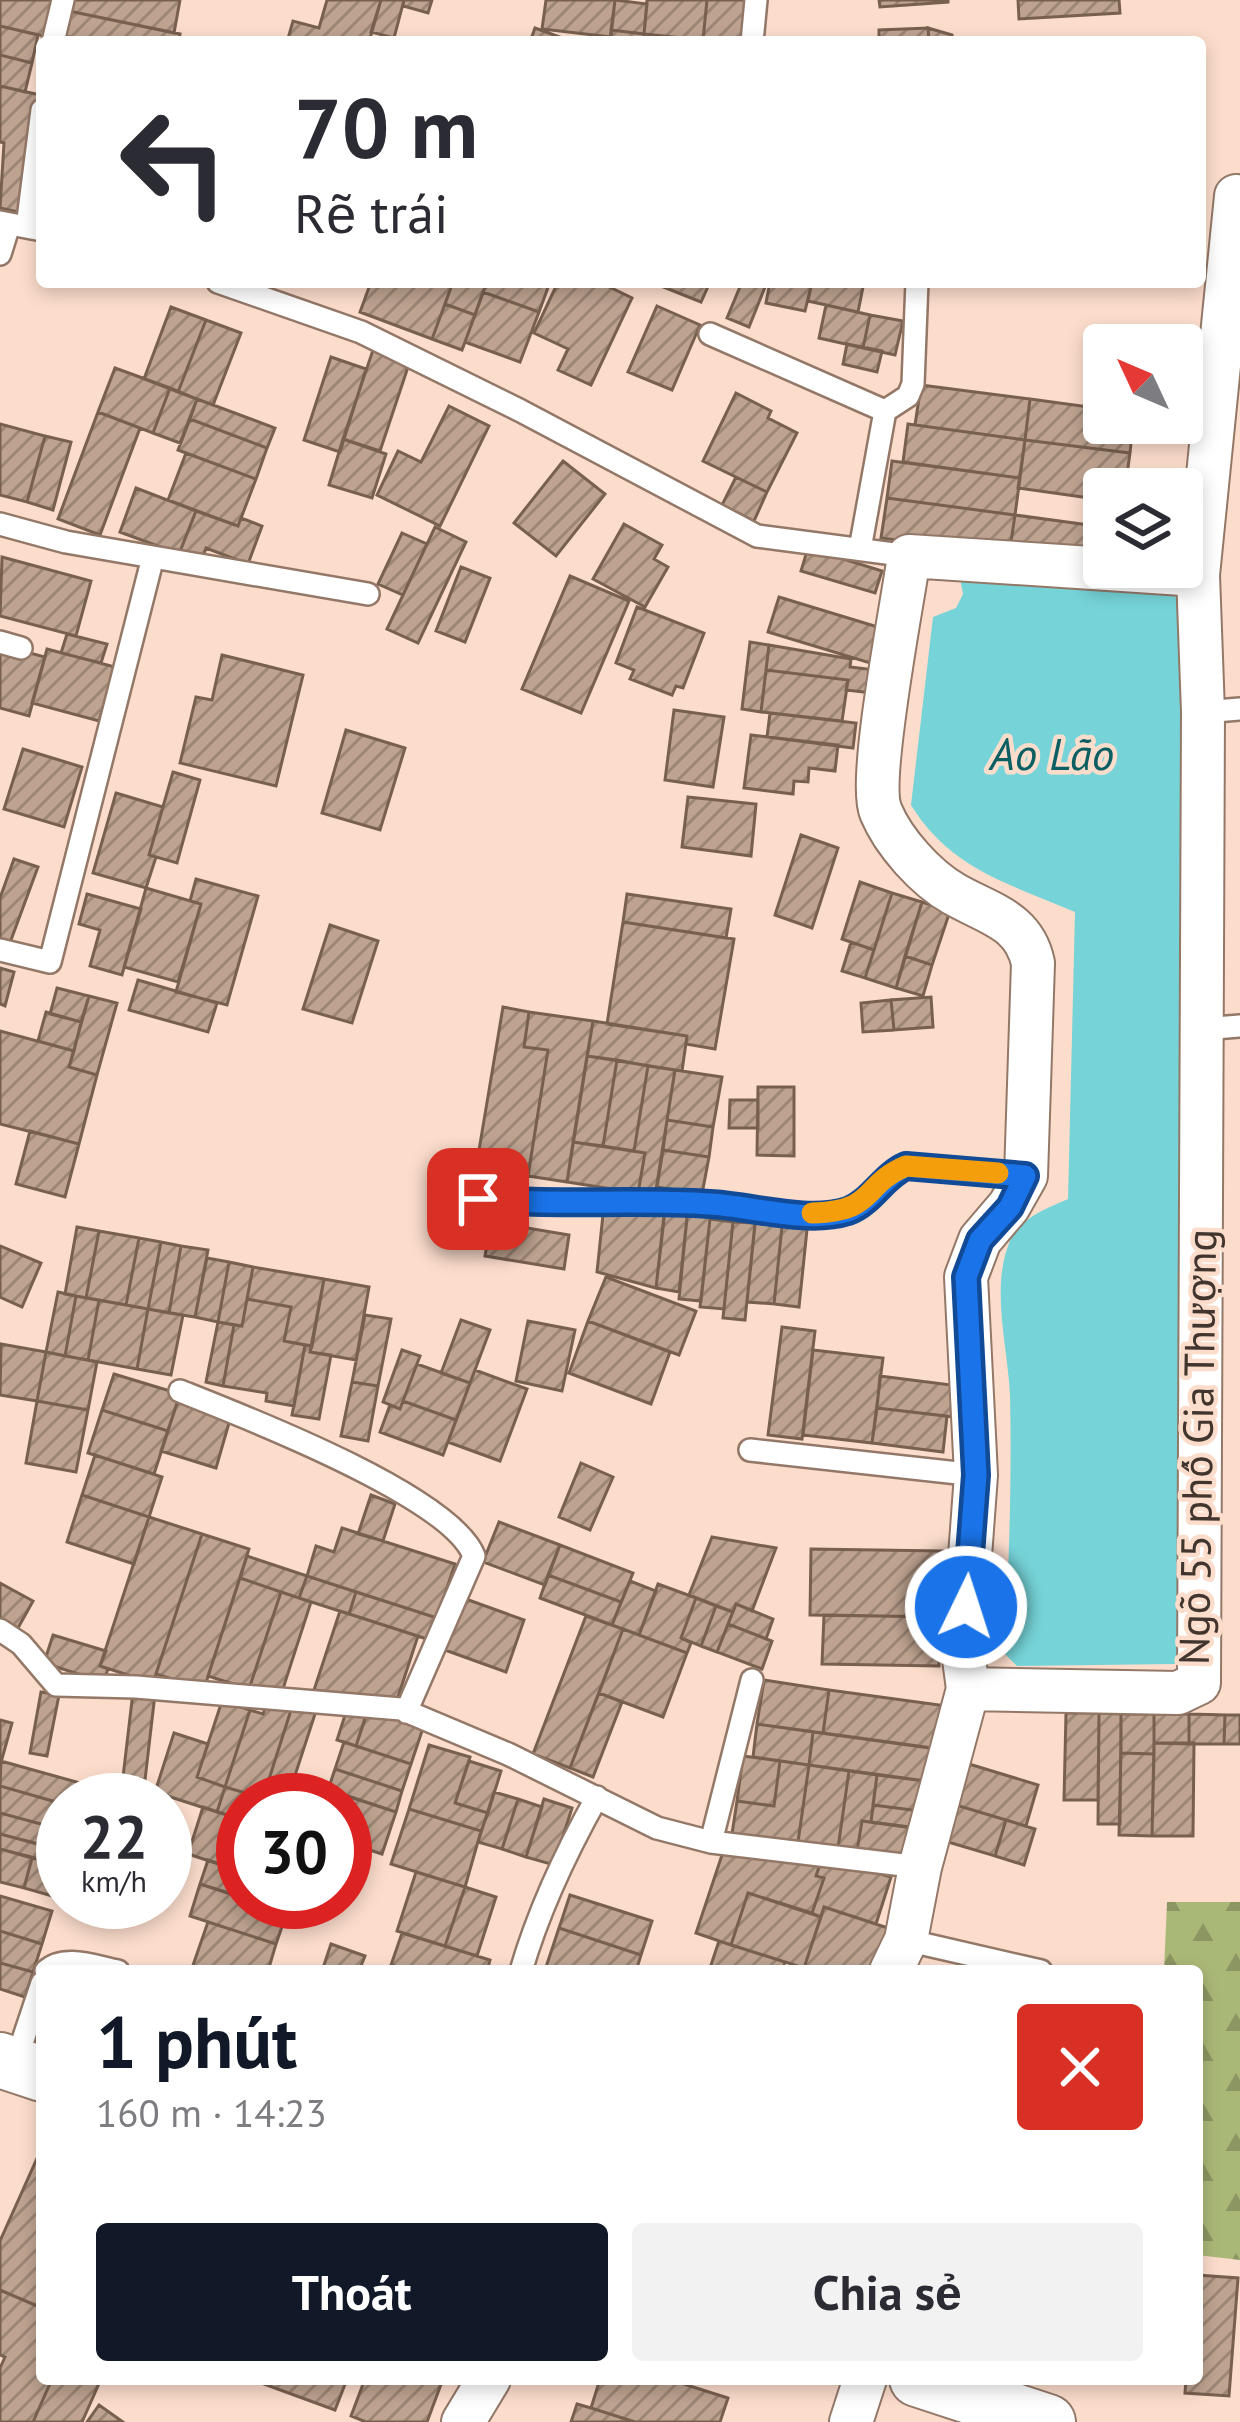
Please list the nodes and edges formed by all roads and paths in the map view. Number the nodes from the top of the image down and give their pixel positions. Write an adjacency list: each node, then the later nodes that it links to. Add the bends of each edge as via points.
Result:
1 (63, 0): 3 (lane)
2 (756, 0): 4 (lane)
3 (54, 36)
4 (753, 36)
5 (36, 140): 7 (lane)
6 (1238, 196): 14 (street)
7 (19, 226): 8 (lane)
8 (0, 254)
9 (235, 288): 15 (lane, via 361,332 757,536)
10 (917, 288): 12 (lane, via 913,384)
11 (710, 334): 12 (lane)
12 (884, 411): 15 (lane)
13 (0, 524): 16 (lane)
14 (1203, 528)
15 (860, 549): 17 (lane)
16 (153, 556): 20 (lane); 22 (lane, via 50,962)
17 (909, 556): 18 (street); 24 (street, via 878,765 879,809 904,849 951,892 1029,942)
18 (1083, 567)
19 (1200, 588): 21 (street)
20 (368, 594)
21 (1221, 711): 23 (street)
22 (0, 950)
23 (1221, 1028): 26 (street)
24 (1025, 1176): 25 (lane, via 906,1166 866,1201 828,1213); 29 (street, via 980,1240 966,1277)
25 (478, 1199)
26 (1220, 1200): 32 (street, Ngõ 55 phố Gia Thượng, via 1199,1683 1178,1694)
27 (180, 1390): 33 (lane, via 305,1441 445,1519 468,1541 474,1556)
28 (750, 1450): 29 (lane)
29 (976, 1475): 32 (street, via 963,1651)
30 (0, 1630): 33 (lane, via 56,1685)
31 (752, 1680): 35 (lane)
32 (968, 1689): 36 (street)
33 (406, 1712): 34 (lane)
34 (597, 1797): 35 (lane, via 657,1828); 40 (lane, via 555,1875)
35 (711, 1841): 36 (lane)
36 (920, 1867): 37 (street)
37 (899, 1956): 41 (lane)
38 (52, 1965): 39 (lane)
39 (85, 1965)
40 (523, 1965)
41 (984, 1965)
42 (36, 2005): 43 (lane)
43 (19, 2066)
44 (485, 2385): 47 (street)
45 (863, 2385): 48 (street)
46 (935, 2385): 49 (street)
47 (463, 2422)
48 (851, 2422)
49 (1048, 2422)

